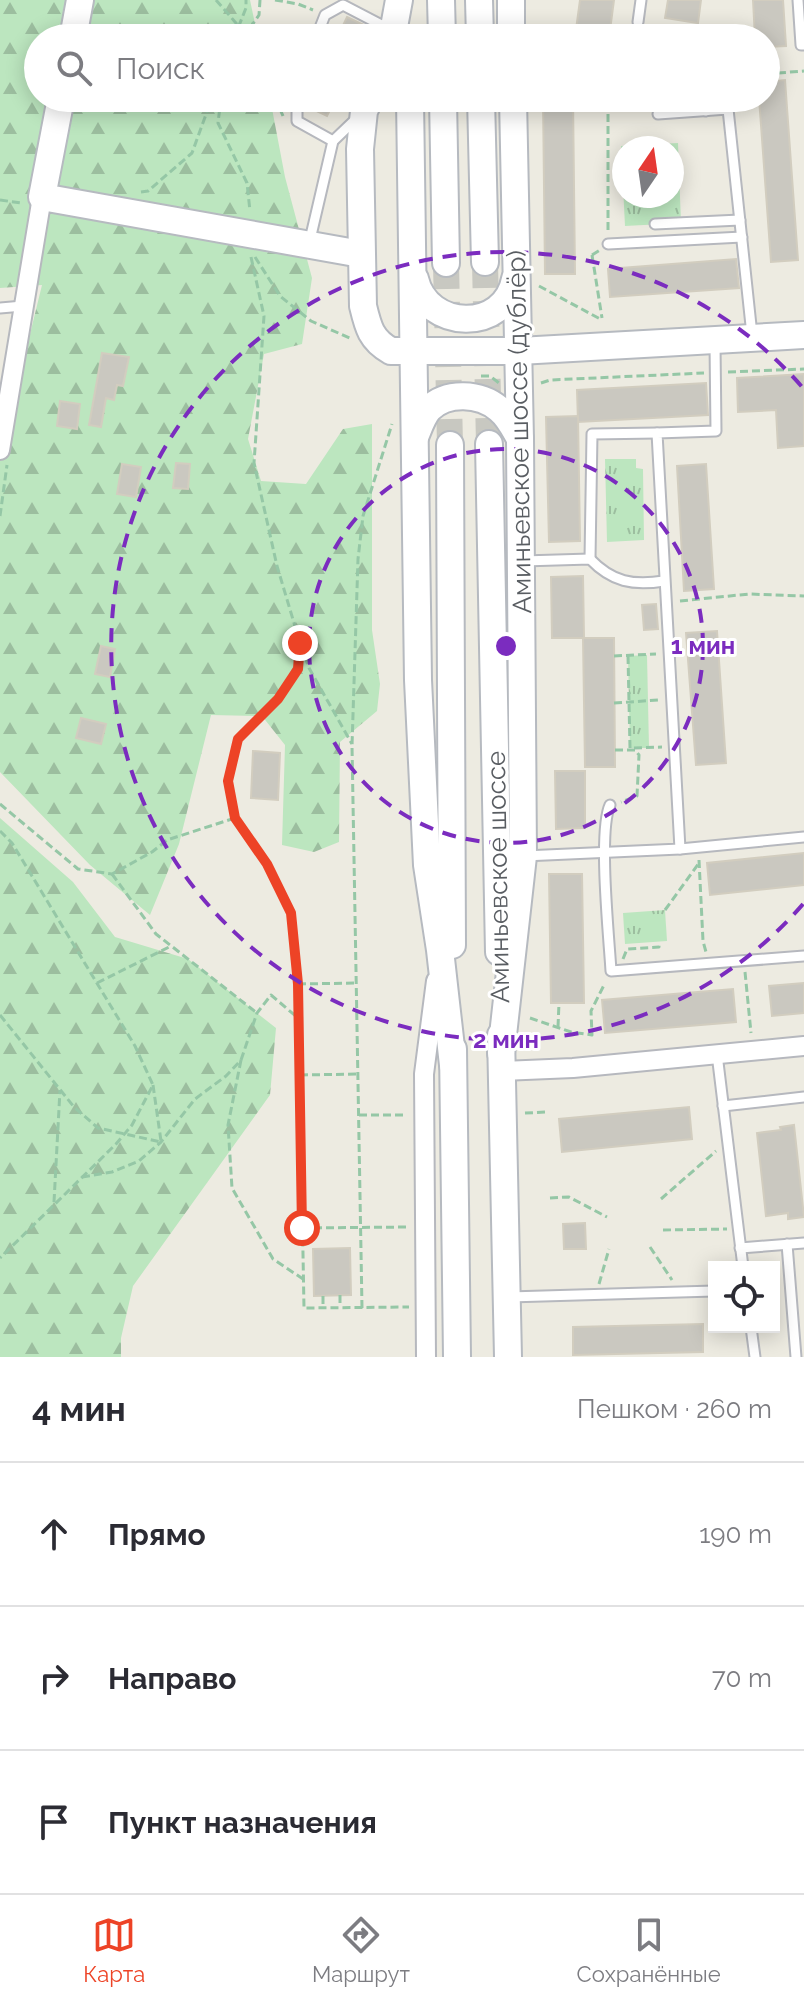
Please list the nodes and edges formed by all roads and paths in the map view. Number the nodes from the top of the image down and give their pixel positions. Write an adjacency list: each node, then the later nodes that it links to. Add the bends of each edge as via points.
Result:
1 (80, 0): 16 (main road)
2 (216, 0): 17 (path)
3 (246, 0): 18 (path)
4 (260, 0): 19 (path)
5 (275, 0): 13 (path)
6 (399, 0): 22 (main road)
7 (408, 0): 23 (main road)
8 (441, 0): 24 (main road)
9 (479, 0): 25 (main road)
10 (511, 0): 26 (main road)
11 (641, 0): 15 (lane)
12 (798, 0): 27 (lane)
13 (297, 2): 14 (path)
14 (325, 15): 20 (lane); 21 (lane, via 343,5)
15 (638, 22)
16 (76, 24)
17 (237, 24)
18 (240, 24)
19 (253, 24)
20 (321, 24)
21 (377, 24)
22 (398, 24)
23 (401, 24)
24 (442, 24)
25 (480, 24)
26 (511, 24)
27 (804, 45)
28 (804, 71): 29 (path)
29 (780, 73)
30 (58, 112): 46 (main road)
31 (209, 112): 45 (path, via 192,153 148,191)
32 (219, 112): 50 (path, via 218,123 247,183)
33 (297, 112): 44 (lane, via 297,121)
34 (360, 112): 44 (lane)
35 (366, 112): 53 (main road, via 360,149)
36 (410, 112): 56 (main road)
37 (443, 112): 55 (main road)
38 (481, 112): 54 (main road)
39 (514, 112): 57 (main road, Аминьевское шоссе (дублёр))
40 (608, 112): 51 (path)
41 (690, 112): 43 (lane)
42 (728, 112): 47 (lane)
43 (658, 114)
44 (333, 141): 52 (lane)
45 (134, 193)
46 (42, 197): 50 (main road); 58 (street)
47 (740, 220): 48 (lane); 49 (lane)
48 (655, 224)
49 (742, 237): 51 (lane); 61 (lane)
50 (251, 242): 52 (main road); 62 (path, via 280,296 311,321); 83 (path, via 264,316 254,463)
51 (608, 244): 57 (path, via 592,255 602,320)
52 (309, 246): 53 (main road)
53 (361, 254): 65 (main road, via 369,331 391,351)
54 (485, 262)
55 (446, 263)
56 (413, 271): 57 (main road, via 418,292 431,307 466,319 501,305); 65 (main road)
57 (523, 275): 64 (main road, Аминьевское шоссе (дублёр))
58 (23, 306): 59 (lane); 75 (street)
59 (0, 308)
60 (804, 335): 61 (main road)
61 (752, 338): 63 (main road)
62 (352, 339)
63 (715, 340): 64 (main road); 67 (lane)
64 (519, 351): 65 (main road); 72 (main road, Аминьевское шоссе (дублёр))
65 (413, 352): 71 (main road)
66 (804, 369): 67 (path)
67 (716, 373): 68 (path, via 550,380); 70 (lane, via 716,431)
68 (532, 386)
69 (395, 415): 90 (path, via 363,516)
70 (657, 433): 78 (lane, via 592,434); 80 (lane)
71 (415, 438): 72 (main road, via 429,410 464,397 499,409); 108 (main road, via 424,817)
72 (520, 439): 79 (main road, Аминьевское шоссе (дублёр))
73 (489, 444): 125 (main road, Аминьевское шоссе)
74 (450, 445): 126 (main road, Аминьевское шоссе)
75 (0, 450)
76 (6, 470): 77 (path)
77 (0, 516)
78 (590, 559): 79 (lane); 80 (lane, via 603,573 638,585)
79 (521, 561): 101 (main road, Аминьевское шоссе (дублёр))
80 (664, 581): 82 (lane)
81 (804, 596): 82 (path, via 749,594)
82 (665, 603): 87 (lane)
83 (300, 643): 90 (path); 95 (path, via 298,669 278,699 238,739 228,781)
84 (647, 655): 86 (path)
85 (614, 656): 86 (path)
86 (628, 656): 88 (path)
87 (671, 700): 88 (path); 98 (lane)
88 (629, 702): 89 (path); 91 (path, via 630,748)
89 (614, 703)
90 (352, 746): 113 (path)
91 (649, 748)
92 (615, 750): 94 (path, via 637,751 638,791 633,799)
93 (0, 804): 103 (path, via 78,869)
94 (610, 805): 100 (lane)
95 (235, 818): 103 (path, via 167,840); 114 (path, via 267,864 291,913)
96 (0, 831): 112 (path)
97 (804, 837): 99 (lane)
98 (680, 849): 99 (lane); 100 (lane)
99 (699, 849): 102 (path)
100 (606, 852): 101 (lane); 111 (lane)
101 (523, 856): 125 (main road, Аминьевское шоссе (дублёр))
102 (699, 863): 104 (path); 105 (path)
103 (112, 874): 107 (path)
104 (665, 910)
105 (703, 941)
106 (659, 942): 111 (path, via 659,947 626,946)
107 (171, 946): 112 (path); 116 (path)
108 (440, 950): 126 (main road); 169 (street, via 424,1074)
109 (804, 956): 110 (lane)
110 (744, 961): 111 (lane); 122 (path)
111 (614, 971): 120 (path, via 591,1011 592,1035)
112 (97, 983): 129 (path)
113 (356, 983): 114 (path); 127 (path)
114 (298, 984): 118 (path)
115 (559, 1003): 120 (path)
116 (257, 1013): 118 (path, via 271,995); 124 (path)
117 (0, 1015): 130 (path)
118 (298, 1018): 128 (path)
119 (530, 1018): 120 (path)
120 (558, 1028)
121 (804, 1046): 122 (street)
122 (752, 1051): 123 (street)
123 (717, 1054): 125 (street, via 573,1068); 132 (lane)
124 (241, 1060): 139 (path, via 195,1099); 157 (path, via 228,1125 232,1188 273,1259)
125 (502, 1062): 163 (main road, Аминьевское шоссе)
126 (453, 1065): 170 (main road, Аминьевское шоссе)
127 (358, 1074): 128 (path); 135 (path)
128 (300, 1075): 147 (path)
129 (153, 1085): 137 (path); 139 (path)
130 (60, 1090): 137 (path, via 98,1128); 143 (path)
131 (804, 1097): 132 (lane)
132 (723, 1106): 138 (lane)
133 (547, 1112): 134 (path)
134 (525, 1113)
135 (359, 1115): 136 (path); 145 (path)
136 (407, 1115)
137 (124, 1135): 139 (path); 140 (path)
138 (727, 1141): 142 (path); 148 (lane)
139 (161, 1142): 140 (path, via 139,1161)
140 (82, 1177): 143 (path)
141 (550, 1198): 144 (path, via 569,1197)
142 (661, 1199)
143 (54, 1204): 155 (path)
144 (607, 1217)
145 (361, 1227): 146 (path); 147 (path); 167 (path)
146 (408, 1227)
147 (302, 1228): 157 (path)
148 (738, 1229): 149 (path); 153 (lane)
149 (663, 1230)
150 (804, 1243): 151 (lane)
151 (787, 1244): 153 (lane); 173 (lane)
152 (650, 1247): 159 (path)
153 (740, 1248): 156 (lane)
154 (609, 1249): 161 (path)
155 (0, 1258)
156 (742, 1261)
157 (303, 1279): 165 (path, via 304,1308)
158 (708, 1291): 159 (lane)
159 (681, 1292): 161 (lane)
160 (340, 1295): 166 (path)
161 (596, 1295): 163 (lane)
162 (323, 1296): 165 (path)
163 (508, 1297): 171 (main road, Аминьевское шоссе)
164 (409, 1307): 167 (path)
165 (323, 1308): 166 (path)
166 (340, 1308): 167 (path)
167 (362, 1308)
168 (752, 1333): 172 (lane)
169 (426, 1357)
170 (457, 1357)
171 (508, 1357)
172 (755, 1357)
173 (796, 1357)

